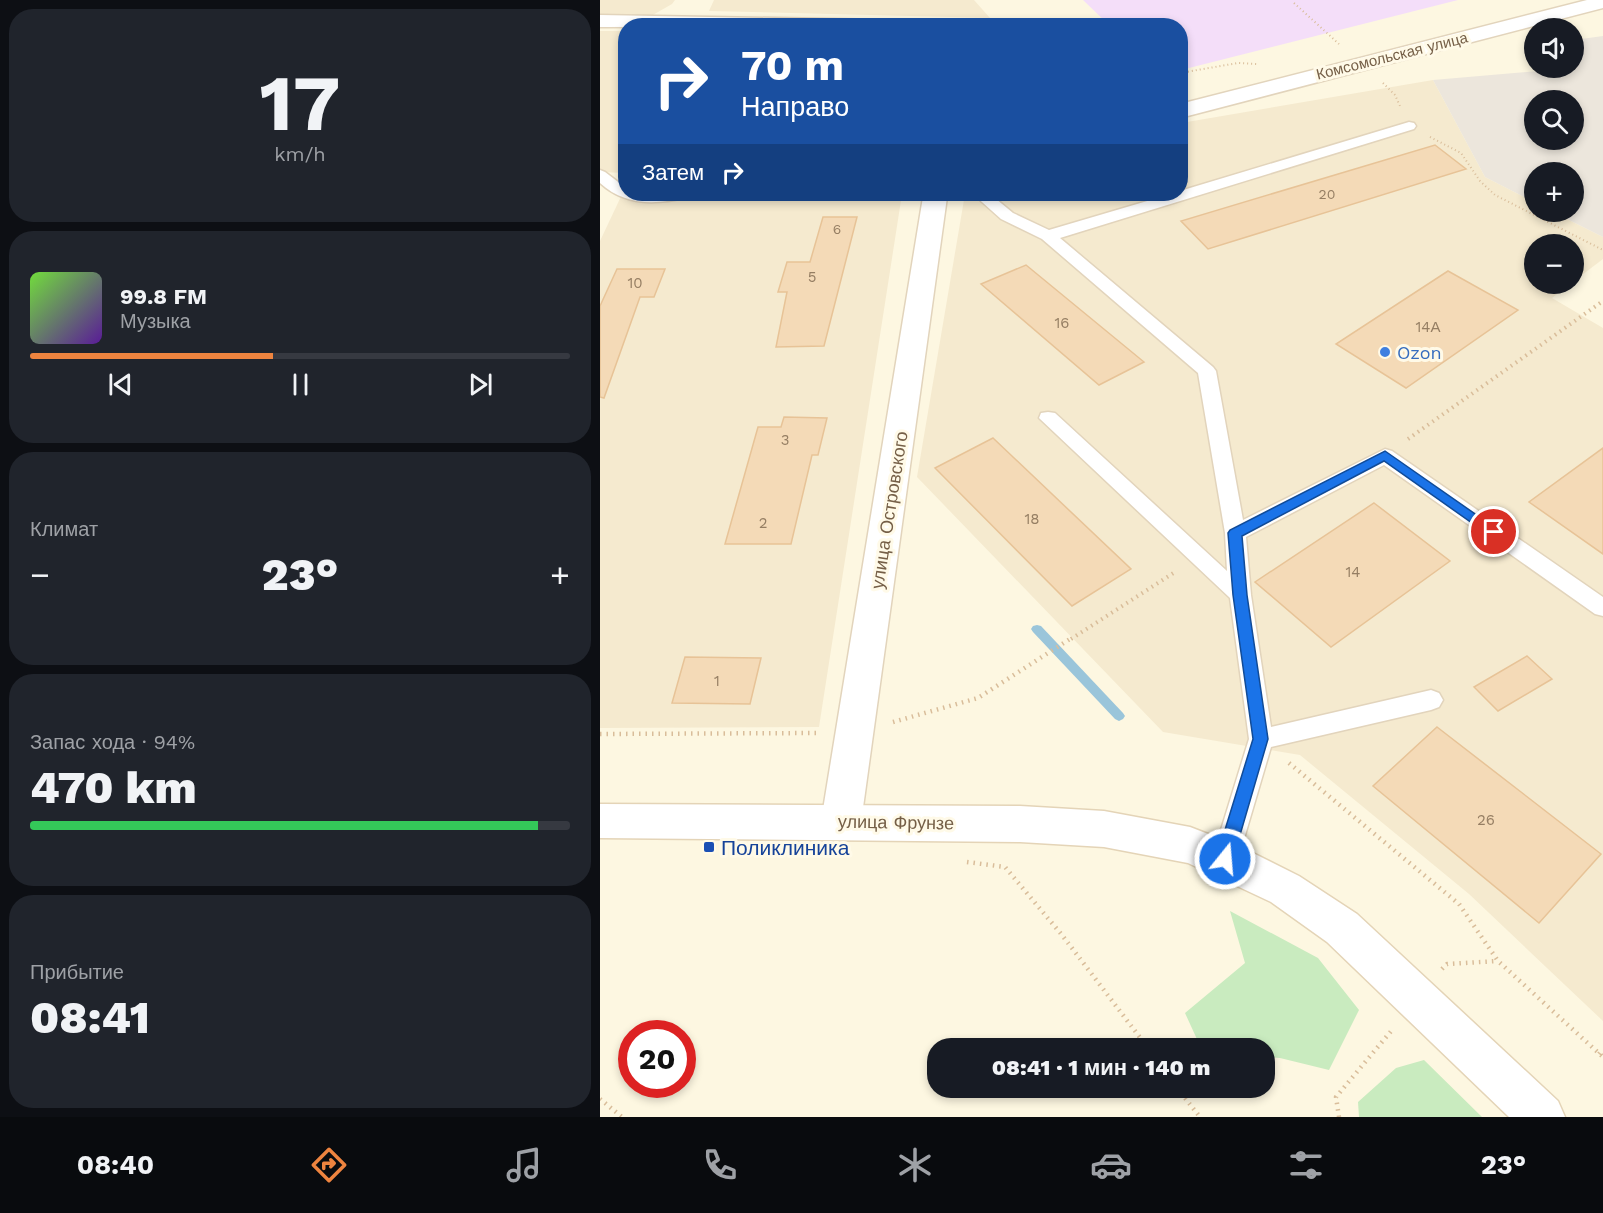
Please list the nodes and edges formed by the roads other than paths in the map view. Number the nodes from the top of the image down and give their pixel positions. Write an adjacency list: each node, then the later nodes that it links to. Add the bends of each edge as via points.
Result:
1 (691, 0): 3 (street)
2 (1602, 2): 7 (street, Комсомольская улица)
3 (682, 18)
4 (600, 21): 5 (street)
5 (618, 22)
6 (1188, 96): 7 (street)
7 (1212, 101): 8 (street, Комсомольская улица)
8 (1188, 108)
9 (1409, 126): 12 (lane)
10 (600, 175): 11 (lane)
11 (618, 191)
12 (1188, 193)
13 (934, 201): 24 (street, улица Островского)
14 (989, 201): 16 (lane, via 1006,216)
15 (1163, 201): 16 (lane)
16 (1048, 236): 18 (lane, via 1207,371)
17 (1048, 418): 19 (lane)
18 (1235, 533): 19 (lane); 20 (lane, via 1385,456)
19 (1240, 595): 22 (lane)
20 (1603, 608)
21 (1431, 700): 22 (lane)
22 (1261, 739): 25 (lane)
23 (600, 821): 24 (street, улица Фрунзе)
24 (841, 822): 25 (street, улица Фрунзе, via 1093,828)
25 (1207, 852): 26 (street, улица Фрунзе, via 1285,889 1342,928)
26 (1542, 1117)

